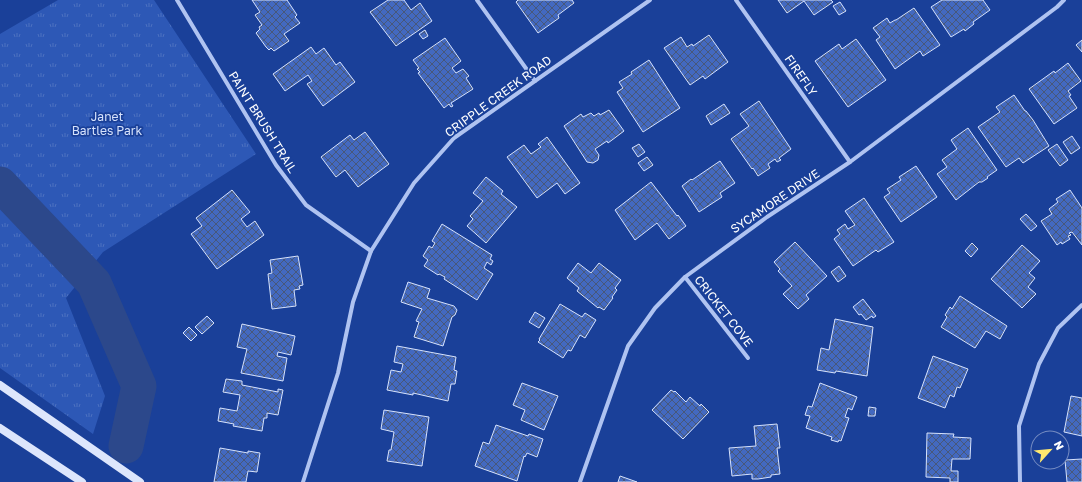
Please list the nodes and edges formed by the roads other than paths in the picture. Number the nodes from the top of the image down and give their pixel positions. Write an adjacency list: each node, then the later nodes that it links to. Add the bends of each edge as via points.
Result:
1 (177, 0): 8 (street, PAINT BRUSH TRAIL, via 257,137 306,205)
2 (477, 0): 6 (street)
3 (650, 0): 6 (street, CRIPPLE CREEK ROAD)
4 (736, 0): 7 (street, FIREFLY)
5 (1064, 0): 7 (street, SYCAMORE DRIVE)
6 (535, 81): 8 (street, CRIPPLE CREEK ROAD, via 454,138 414,183)
7 (850, 162): 9 (street, SYCAMORE DRIVE, via 767,217)
8 (371, 251): 16 (street, CRIPPLE CREEK ROAD, via 353,302 338,373)
9 (685, 277): 11 (street, CRICKET COVE); 17 (street, SYCAMORE DRIVE, via 655,308 628,346)
10 (1082, 305): 18 (street, via 1058,328 1039,364 1019,426)
11 (748, 358)
12 (0, 385): 15 (street)
13 (0, 428): 14 (street)
14 (82, 482)
15 (140, 482)
16 (303, 482)
17 (580, 482)
18 (1020, 482)

